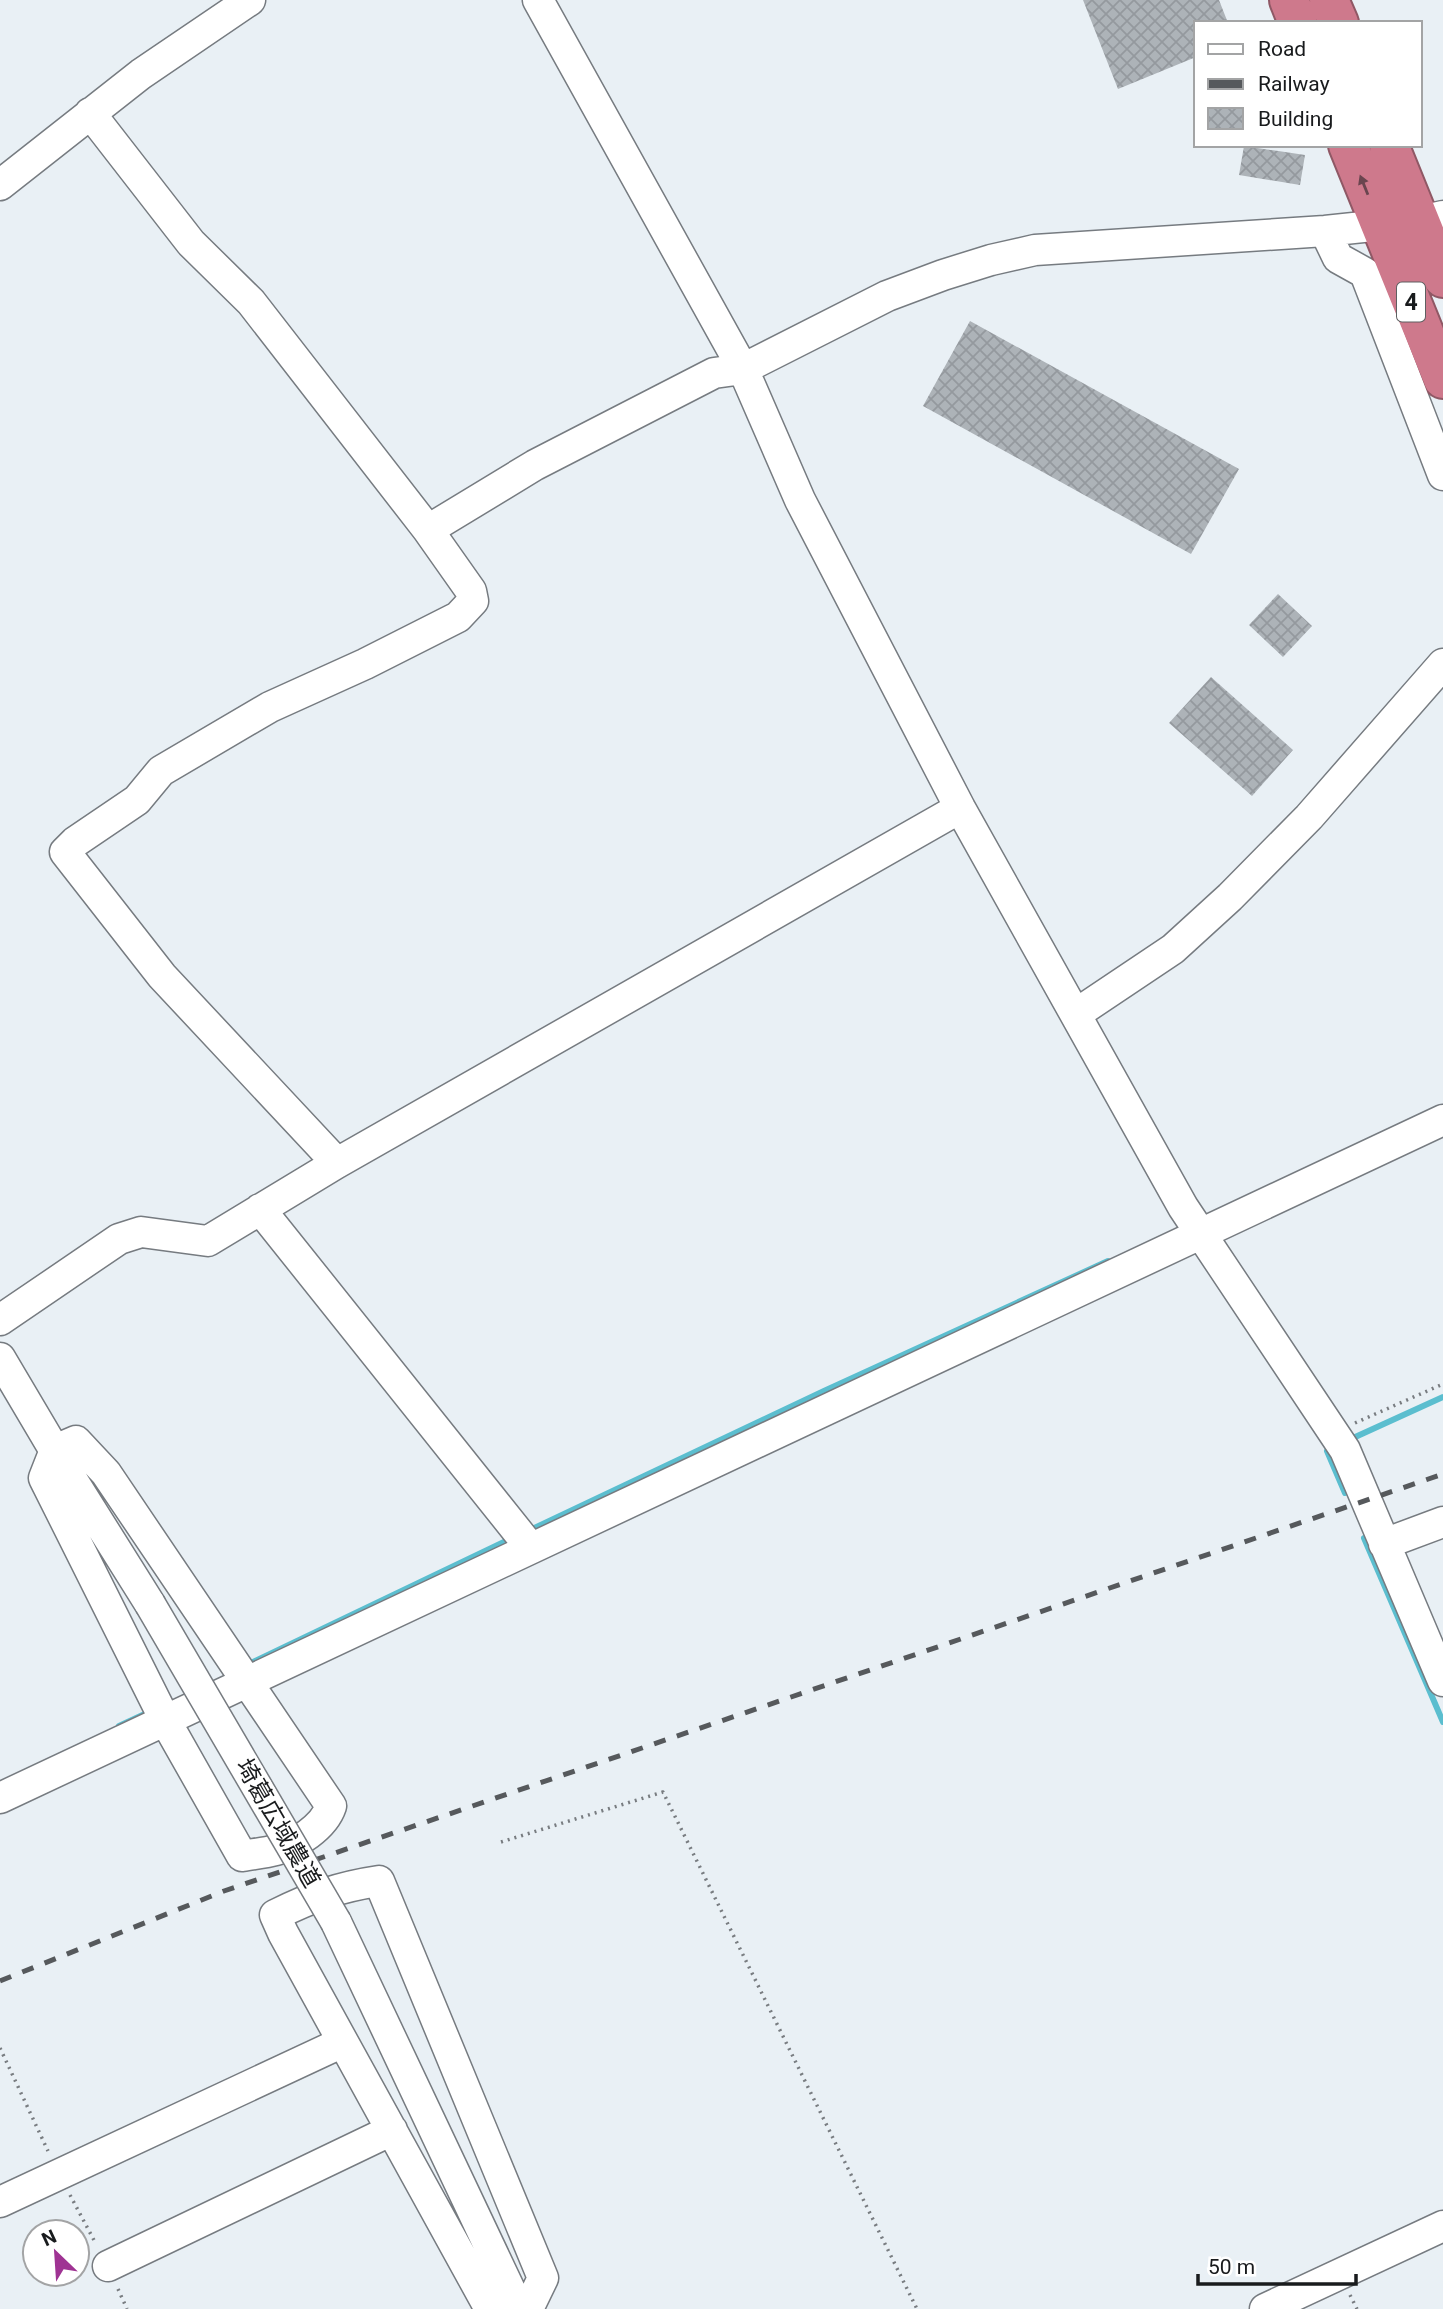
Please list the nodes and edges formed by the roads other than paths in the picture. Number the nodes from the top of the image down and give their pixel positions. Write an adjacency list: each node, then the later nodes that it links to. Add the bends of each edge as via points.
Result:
1 (250, 0): 7 (street)
2 (538, 0): 15 (street)
3 (1289, 0): 5 (highway)
4 (1329, 0): 6 (highway)
5 (1297, 21)
6 (1338, 21)
7 (90, 113): 10 (street); 18 (street, via 191,243 251,302)
8 (1349, 147): 12 (highway, 4, one-way to 8)
9 (1390, 147): 11 (highway, 4)
10 (0, 185)
11 (1432, 219): 12 (street); 14 (highway, 4)
12 (1380, 225): 13 (street); 16 (highway, 4)
13 (1325, 231): 15 (street, via 1035,250 991,260 887,296); 17 (street, via 1338,258 1366,273)
14 (1443, 278)
15 (743, 369): 18 (street, via 714,373 535,465); 20 (street, via 800,500)
16 (1443, 379)
17 (1443, 475)
18 (428, 530): 23 (street, via 471,591 472,601 458,617 270,706 161,771 137,800 65,852 162,976)
19 (1443, 664): 21 (street, via 1309,817 1230,897 1174,949)
20 (960, 808): 21 (street); 23 (street)
21 (1076, 1014): 25 (street)
22 (1443, 1120): 25 (street)
23 (337, 1163): 24 (street)
24 (260, 1209): 26 (street, via 208,1241 141,1232 119,1239); 31 (street)
25 (1200, 1233): 30 (street, via 1345,1450); 31 (street)
26 (0, 1320)
27 (0, 1358): 28 (street, 埼葛広域農道)
28 (55, 1450): 33 (street, via 76,1441 106,1473); 34 (street, via 44,1478); 42 (street, 埼葛広域農道, bridge, via 336,1922)
29 (1443, 1522): 30 (street)
30 (1384, 1544): 32 (street)
31 (530, 1548): 33 (street)
32 (1443, 1681)
33 (247, 1682): 34 (street); 34 (street, via 331,1806 306,1836 277,1850 243,1856)
34 (165, 1720): 35 (street)
35 (0, 1798)
36 (343, 2042): 37 (street); 38 (street); 43 (street, via 275,1916 344,1886 379,1881 543,2278)
37 (392, 2130): 40 (street); 41 (street)
38 (0, 2202)
39 (1443, 2226): 44 (street)
40 (108, 2266)
41 (490, 2309)
42 (520, 2309)
43 (528, 2309)
44 (1265, 2309)

